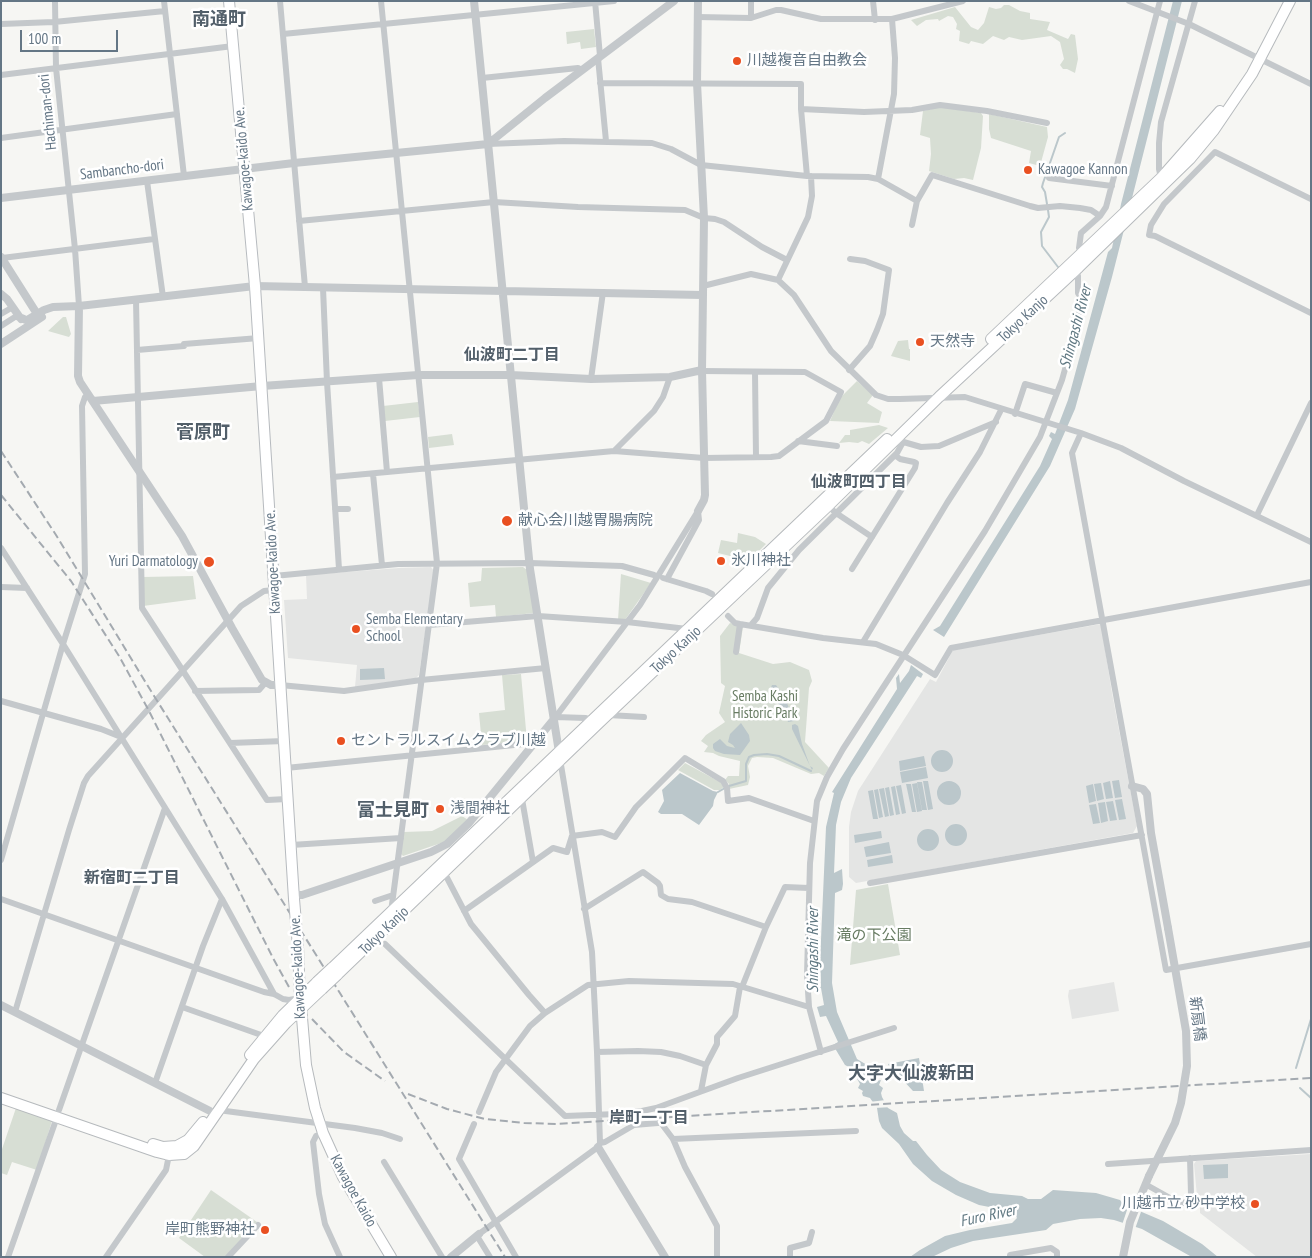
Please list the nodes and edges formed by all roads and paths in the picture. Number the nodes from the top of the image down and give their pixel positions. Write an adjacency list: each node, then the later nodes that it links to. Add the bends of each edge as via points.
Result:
1 (55, 1): 26 (street, Hachiman-dori)
2 (164, 1): 19 (street)
3 (229, 1): 31 (main road, Kawagoe-kaido Ave.)
4 (280, 1): 30 (street)
5 (381, 1): 27 (street)
6 (474, 1): 21 (street)
7 (614, 1): 18 (street)
8 (674, 1): 33 (street)
9 (698, 1): 22 (street)
10 (751, 1): 23 (street)
11 (873, 1): 24 (street)
12 (963, 1): 25 (street)
13 (1129, 1): 20 (street)
14 (1160, 1): 20 (street)
15 (1195, 1): 28 (street)
16 (1283, 1): 34 (main road, Tokyo Kanjo)
17 (1290, 1): 34 (main road, Tokyo Kanjo)
18 (595, 2): 21 (street); 33 (street)
19 (165, 11): 26 (street); 32 (street)
20 (1159, 12): 28 (street); 60 (street)
21 (475, 14): 27 (street); 38 (street)
22 (698, 17): 23 (street); 40 (street)
23 (751, 18): 24 (street, via 781,10 821,19)
24 (875, 20): 25 (street)
25 (892, 20): 43 (street, via 895,58)
26 (54, 22): 29 (street); 35 (street, Hachiman-dori)
27 (384, 23): 30 (street); 50 (street)
28 (1187, 23): 34 (street); 58 (street, via 1161,122 1158,169)
29 (1, 24)
30 (283, 34): 51 (street)
31 (233, 46): 32 (street); 53 (main road, Kawagoe-kaido Ave.)
32 (170, 54): 35 (street); 44 (street)
33 (599, 57): 36 (street); 39 (street)
34 (1258, 58): 41 (street); 58 (main road, Tokyo Kanjo, via 1222,108); 114 (main road, Tokyo Kanjo, via 1214,130 1190,159)
35 (56, 68): 37 (street); 46 (street, Hachiman-dori)
36 (582, 70): 38 (street); 49 (street)
37 (1, 74)
38 (482, 78): 49 (street)
39 (600, 83): 40 (street); 48 (street)
40 (697, 83): 42 (street, via 802,84); 52 (street)
41 (1311, 84)
42 (802, 110): 43 (street); 55 (street)
43 (892, 110): 45 (street, via 940,105); 56 (street)
44 (177, 114): 46 (street); 54 (street)
45 (1047, 123)
46 (63, 129): 47 (street); 61 (street, Hachiman-dori)
47 (1, 138)
48 (606, 141): 49 (street); 52 (street, via 652,143 671,149)
49 (488, 144): 50 (street, Sambancho-dori); 65 (street)
50 (396, 152): 51 (street, Sambancho-dori); 66 (street)
51 (294, 163): 53 (street, Sambancho-dori); 69 (street)
52 (701, 166): 55 (street); 68 (street)
53 (245, 169): 54 (street, Sambancho-dori); 79 (main road, Kawagoe-kaido Ave.)
54 (184, 176): 59 (street, Sambancho-dori)
55 (809, 176): 56 (street); 76 (street, via 812,196 808,218)
56 (878, 178): 64 (street)
57 (1049, 178): 60 (street)
58 (1161, 178): 114 (main road, Tokyo Kanjo)
59 (147, 181): 61 (street, Sambancho-dori); 71 (street)
60 (1112, 186): 67 (street)
61 (69, 190): 62 (street, Sambancho-dori); 73 (street, Hachiman-dori)
62 (1, 198)
63 (1311, 199): 92 (street, via 1215,152 1164,204 1151,225 1149,235)
64 (917, 201): 67 (street, via 932,175 1038,208 1080,208); 70 (street)
65 (494, 202): 66 (street); 68 (street, via 685,210); 84 (street)
66 (402, 211): 69 (street); 83 (street)
67 (1100, 216): 72 (street, via 1081,233)
68 (704, 218): 76 (street, via 724,222); 80 (street)
69 (299, 221): 81 (street)
70 (912, 225)
71 (154, 240): 73 (street); 87 (street)
72 (1079, 248)
73 (75, 249): 74 (street); 90 (street, Hachiman-dori)
74 (2, 257): 95 (street)
75 (850, 259): 101 (street, via 889,270 883,314 877,330 870,346)
76 (787, 260): 78 (street)
77 (1078, 276): 111 (street, via 1078,293 1083,297)
78 (778, 280): 80 (street, via 751,274); 101 (street, via 794,295 830,351)
79 (255, 286): 81 (street); 87 (street); 98 (main road, Kawagoe-kaido Ave.)
80 (703, 286): 86 (street)
81 (305, 287): 82 (street)
82 (323, 288): 83 (street); 109 (street)
83 (410, 289): 84 (street); 104 (street)
84 (503, 291): 85 (street); 105 (street)
85 (603, 292): 86 (street); 108 (street)
86 (702, 295): 102 (street)
87 (162, 296): 89 (street)
88 (3, 298): 91 (street)
89 (136, 300): 90 (street); 100 (street)
90 (79, 306): 95 (street, via 48,308); 112 (street, via 78,376)
91 (13, 307): 93 (street); 94 (street)
92 (1311, 313)
93 (1, 314)
94 (19, 316): 95 (street, via 26,320); 96 (street); 97 (street, via 23,324)
95 (38, 316): 97 (street)
96 (1, 326)
97 (19, 332): 99 (street)
98 (258, 338): 100 (street); 110 (main road, Kawagoe-kaido Ave.)
99 (1, 344)
100 (137, 350): 113 (street)
101 (849, 370): 114 (street, via 876,395 888,399)
102 (702, 371): 103 (street); 106 (street); 128 (street)
103 (755, 372): 123 (street, via 805,372 841,392 826,421); 127 (street)
104 (418, 375): 105 (street); 107 (street); 130 (street)
105 (511, 375): 108 (street); 129 (street)
106 (670, 377): 108 (street); 125 (street, via 654,411)
107 (379, 378): 109 (street); 132 (street)
108 (591, 379)
109 (327, 382): 110 (street); 134 (street)
110 (262, 386): 113 (street); 149 (main road, Kawagoe-kaido Ave.)
111 (1057, 393): 118 (street, via 1025,384); 120 (street)
112 (88, 394): 115 (street); 165 (street, via 83,401 82,416 86,574)
113 (137, 397): 115 (street); 131 (street)
114 (935, 398): 117 (street, via 965,397); 122 (main road, Tokyo Kanjo); 163 (main road, Tokyo Kanjo)
115 (93, 401): 131 (street)
116 (1311, 403): 139 (street)
117 (1001, 410): 118 (street); 119 (street)
118 (1015, 414): 120 (street)
119 (996, 422): 122 (street, via 939,446 921,447); 164 (street)
120 (1047, 423): 121 (street); 167 (street, via 985,531)
121 (1079, 432): 139 (street, via 1121,448); 158 (street, via 1072,453)
122 (900, 440): 126 (street); 137 (main road, Tokyo Kanjo)
123 (798, 441): 124 (street); 127 (street, via 779,456)
124 (837, 446)
125 (614, 451): 128 (street); 129 (street)
126 (895, 455): 137 (street); 140 (street, via 916,465)
127 (756, 457): 128 (street)
128 (704, 458): 138 (street, via 704,500)
129 (519, 459): 130 (street); 143 (street)
130 (428, 469): 132 (street); 144 (street)
131 (139, 471): 157 (street, via 182,536); 169 (street, via 141,606)
132 (387, 472): 133 (street)
133 (373, 474): 134 (street); 145 (street)
134 (333, 477): 136 (street)
135 (348, 509): 136 (street)
136 (335, 510): 146 (street)
137 (832, 510): 140 (street); 162 (street, via 768,588 757,618); 176 (main road, Tokyo Kanjo)
138 (698, 511): 154 (street, via 699,520 665,578); 159 (street)
139 (1257, 515): 141 (street)
140 (872, 537): 147 (street)
141 (1311, 542)
142 (1, 548): 152 (street)
143 (530, 563): 144 (street); 148 (street, via 622,566); 155 (street)
144 (437, 564): 145 (street); 160 (street)
145 (382, 565): 146 (street)
146 (340, 569): 149 (street)
147 (852, 569)
148 (654, 575)
149 (274, 576): 153 (main road, Kawagoe-kaido Ave.)
150 (1311, 582): 158 (street)
151 (1, 587): 152 (street)
152 (27, 588): 165 (street)
153 (274, 590): 157 (street, via 253,596); 172 (main road, Kawagoe-kaido Ave.)
154 (712, 594)
155 (538, 616): 159 (street); 160 (street); 168 (street)
156 (728, 616): 161 (street)
157 (227, 620): 169 (street); 171 (street)
158 (1104, 620): 167 (street, via 951,648 935,675); 187 (street)
159 (627, 622): 163 (street); 178 (street)
160 (429, 624): 170 (street)
161 (740, 624): 162 (street); 166 (street)
162 (751, 625): 164 (street)
163 (687, 629): 179 (main road, Tokyo Kanjo)
164 (863, 642): 167 (street)
165 (63, 644): 175 (street); 180 (street)
166 (736, 652)
167 (903, 655): 191 (street, via 827,777 817,801)
168 (546, 668): 170 (street); 178 (street)
169 (183, 671): 173 (street); 180 (street)
170 (421, 680): 172 (street, via 344,691); 184 (street)
171 (265, 682): 172 (street); 173 (street, via 259,690)
172 (280, 685): 181 (main road, Kawagoe-kaido Ave.)
173 (195, 691): 182 (street)
174 (1, 701): 175 (street)
175 (43, 712): 180 (street); 193 (street)
176 (608, 714): 177 (street); 185 (main road, Tokyo Kanjo)
177 (644, 716)
178 (554, 718): 179 (street); 183 (street); 185 (street)
179 (592, 720): 185 (main road, Tokyo Kanjo)
180 (121, 737): 190 (street); 212 (street, via 84,783)
181 (284, 741): 182 (street); 186 (main road, Kawagoe-kaido Ave.)
182 (230, 743): 188 (street, via 266,800)
183 (534, 743): 184 (street); 200 (street, via 469,824 452,839 432,852)
184 (411, 755): 186 (street); 196 (street)
185 (560, 756): 189 (main road, Tokyo Kanjo); 195 (street); 211 (main road, Tokyo Kanjo)
186 (286, 768): 188 (main road, Kawagoe-kaido Ave.)
187 (1132, 786): 194 (street); 256 (street, 新扇橋, bridge, via 1143,788 1147,794 1186,1031 1187,1066 1182,1103)
188 (287, 799): 197 (main road, Kawagoe-kaido Ave.)
189 (522, 799): 199 (street); 201 (main road, Tokyo Kanjo)
190 (166, 808): 207 (street); 214 (street)
191 (814, 821): 195 (street, via 749,798 725,803 727,788 723,781 685,758 636,807 615,837 602,832); 203 (street)
192 (1, 825): 193 (street)
193 (10, 828): 198 (street)
194 (1142, 835): 202 (street); 216 (street, via 1166,970)
195 (572, 836): 199 (street, via 567,852 553,848); 209 (street)
196 (401, 838): 197 (street); 200 (street)
197 (291, 845): 205 (main road, Kawagoe-kaido Ave.)
198 (1, 860)
199 (533, 862): 210 (street)
200 (397, 863): 204 (street); 205 (street)
201 (444, 872): 210 (street); 218 (main road, Tokyo Kanjo)
202 (870, 883)
203 (809, 888): 213 (street, via 785,887); 225 (street)
204 (393, 895): 208 (street); 211 (street)
205 (294, 897): 222 (main road, Kawagoe-kaido Ave., bridge)
206 (1, 899): 212 (street)
207 (222, 899): 217 (street); 221 (street)
208 (376, 901)
209 (584, 909): 213 (street, via 643,872 658,883 661,895 668,899 692,902); 219 (street, via 592,952)
210 (464, 911): 227 (street, via 482,938)
211 (392, 912): 218 (main road, Tokyo Kanjo)
212 (44, 914): 214 (street); 226 (street)
213 (766, 927): 220 (street)
214 (120, 941): 217 (street); 232 (street)
215 (385, 944): 235 (street)
216 (1311, 944)
217 (196, 968): 221 (street); 224 (street)
218 (334, 972): 222 (main road, Tokyo Kanjo, bridge)
219 (593, 983): 220 (street, via 629,980); 227 (street); 233 (street)
220 (741, 987): 225 (street); 236 (street, via 735,1016 716,1037 717,1044)
221 (274, 994): 222 (street)
222 (300, 1003): 229 (main road, Tokyo Kanjo); 230 (main road, Tokyo Kanjo); 231 (main road, Kawagoe-kaido Ave.)
223 (1, 1005): 226 (street)
224 (182, 1007): 230 (street); 237 (street)
225 (809, 1007): 234 (street)
226 (14, 1012): 232 (street)
227 (545, 1013): 235 (street, via 530,1026)
228 (894, 1028): 234 (street)
229 (281, 1029): 231 (main road, via 295,1029); 241 (main road, Tokyo Kanjo)
230 (264, 1036): 241 (main road, Tokyo Kanjo)
231 (302, 1037): 246 (main road, Kawagoe-kaido Ave., via 308,1080)
232 (82, 1046): 237 (street); 243 (street)
233 (597, 1052): 236 (street, via 661,1052); 244 (street)
234 (821, 1052): 239 (street)
235 (505, 1060): 242 (street, via 496,1072); 244 (street, via 565,1116)
236 (706, 1065): 239 (street)
237 (155, 1083): 241 (street)
238 (1, 1090): 243 (main road, Tokyo Kanjo)
239 (701, 1091): 244 (street, via 660,1107)
240 (1, 1098): 243 (main road, Tokyo Kanjo)
241 (214, 1111): 243 (main road, Tokyo Kanjo, via 188,1140 170,1147); 246 (street); 252 (main road, Tokyo Kanjo, via 189,1151)
242 (479, 1112)
243 (58, 1113): 252 (main road, Tokyo Kanjo); 262 (street)
244 (598, 1115): 250 (street)
245 (474, 1124): 257 (street, via 459,1159)
246 (321, 1128): 248 (street, via 382,1133); 265 (street, via 313,1142 319,1194 325,1224); 266 (main road, Kawagoe Kaido, via 343,1177)
247 (856, 1131): 249 (street)
248 (400, 1139)
249 (673, 1139): 250 (street, via 658,1123 634,1125); 272 (street, via 717,1226)
250 (599, 1145): 257 (street); 271 (street)
251 (1311, 1150): 253 (street)
252 (169, 1155): 263 (street, via 166,1170)
253 (1190, 1158): 255 (street); 256 (street, via 1191,1194 1185,1202 1176,1202)
254 (384, 1162): 267 (street)
255 (1108, 1164)
256 (1147, 1180): 261 (street, 新扇橋, via 1130,1222)
257 (496, 1222): 260 (street); 270 (street)
258 (258, 1225): 264 (street)
259 (812, 1232): 273 (street, via 809,1243 790,1248)
260 (478, 1235): 268 (street); 269 (street)
261 (1123, 1255)
262 (8, 1257)
263 (106, 1257)
264 (228, 1257)
265 (340, 1257)
266 (391, 1257)
267 (442, 1257)
268 (451, 1257)
269 (490, 1257)
270 (516, 1257)
271 (665, 1257)
272 (717, 1257)
273 (790, 1257)
274 (1010, 1257): 275 (street, via 1052,1248)
275 (1057, 1257)

